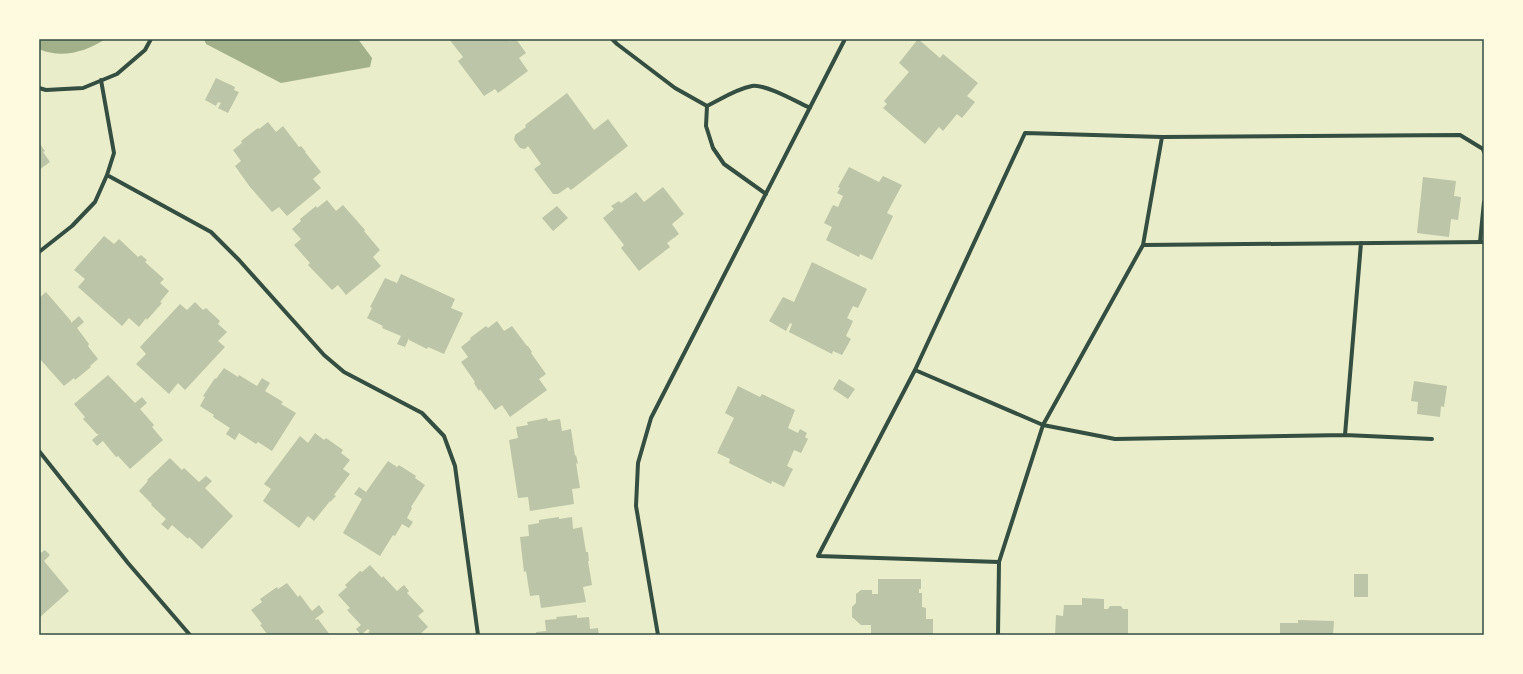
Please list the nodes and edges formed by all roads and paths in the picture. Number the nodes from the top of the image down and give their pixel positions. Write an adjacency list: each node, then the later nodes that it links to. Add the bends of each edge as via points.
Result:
1 (151, 39): 4 (street, via 145,50 117,74)
2 (612, 39): 6 (street, via 675,88)
3 (846, 39): 7 (street)
4 (101, 80): 5 (street, via 83,88); 10 (street, via 114,153)
5 (39, 88)
6 (707, 106): 7 (street, via 737,90 754,86 772,90); 11 (street, via 706,126 713,148 724,164)
7 (810, 108): 11 (street)
8 (1162, 137): 9 (street, via 1460,135); 15 (street); 17 (street, via 1025,133)
9 (1484, 152)
10 (108, 175): 16 (street, via 95,202 72,226); 24 (street, via 211,232 324,355 344,372 422,413 444,436 456,466)
11 (766, 194): 25 (street, via 652,418 638,463 636,506)
12 (1484, 202): 13 (street)
13 (1482, 242): 14 (street)
14 (1361, 243): 15 (street); 19 (street)
15 (1143, 245): 18 (street)
16 (39, 252)
17 (915, 370): 18 (street); 22 (street, via 818,556)
18 (1043, 425): 19 (street, via 1115,439); 22 (street)
19 (1345, 435): 20 (street)
20 (1432, 439)
21 (39, 451): 23 (street, via 128,564)
22 (999, 562): 26 (street)
23 (190, 635)
24 (478, 635)
25 (658, 635)
26 (998, 635)

